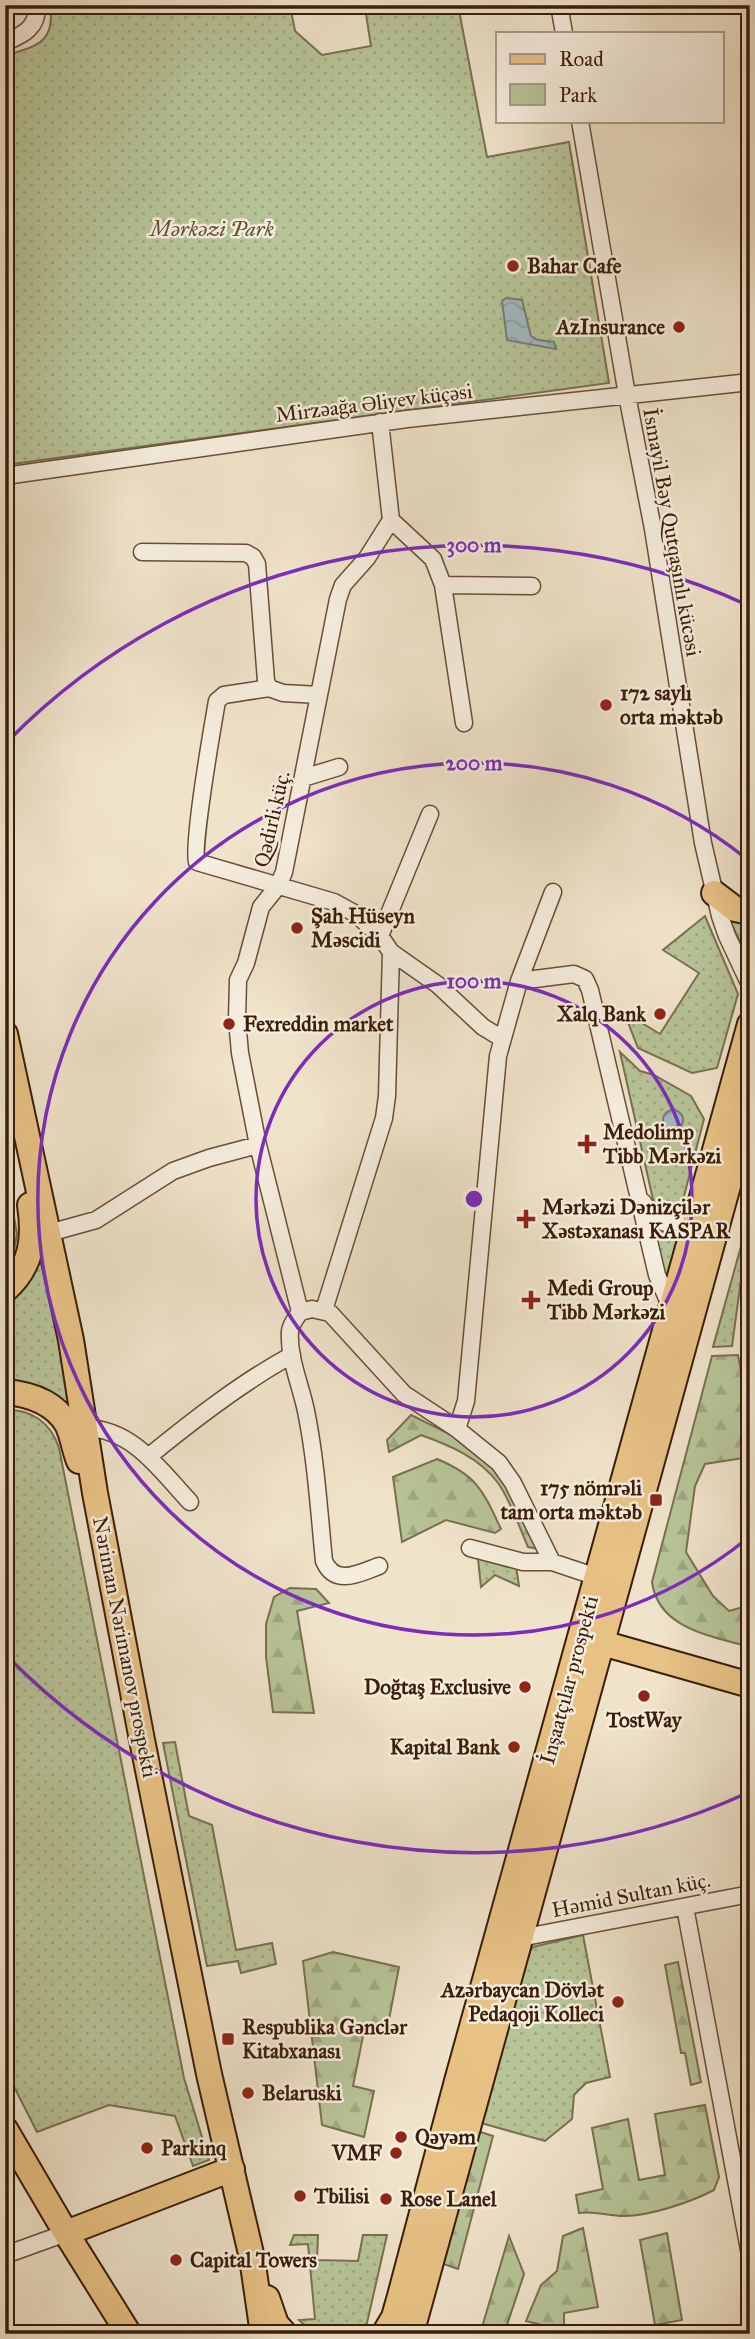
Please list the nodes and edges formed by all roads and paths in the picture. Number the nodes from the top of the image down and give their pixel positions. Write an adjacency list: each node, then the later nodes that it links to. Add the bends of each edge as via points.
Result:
1 (37, 5): 4 (street, via 34,24)
2 (559, 5): 3 (street)
3 (564, 32)
4 (5, 41)
5 (580, 122): 7 (street, İsmayil Bəy Qutqaşınlı kücəsi)
6 (750, 382): 7 (street, Mirzəağa Əliyev küçəsi)
7 (627, 395): 8 (street, Mirzəağa Əliyev küçəsi); 22 (street, İsmayil Bəy Qutqaşınlı kücəsi)
8 (380, 422): 9 (street, Mirzəağa Əliyev küçəsi); 10 (street)
9 (5, 475)
10 (391, 520): 12 (street, via 433,559); 15 (street, Qədirli küç., via 368,558 343,585)
11 (142, 552): 14 (street, via 246,553 253,557)
12 (443, 585): 13 (street); 16 (street)
13 (532, 586)
14 (269, 688): 15 (street); 20 (street, via 224,695 217,701 195,857 202,865)
15 (319, 695): 18 (street, Qədirli küç.)
16 (464, 723)
17 (339, 768): 18 (street)
18 (303, 778): 20 (street, Qədirli küç.)
19 (430, 814): 24 (street)
20 (278, 886): 24 (street, via 334,902); 34 (street, Qədirli küç., via 261,907 236,993 240,1053)
21 (552, 892): 26 (street)
22 (714, 893): 23 (main road, via 735,909); 27 (street, İsmayil Bəy Qutqaşınlı kücəsi, via 727,936)
23 (750, 912)
24 (380, 936): 25 (street)
25 (391, 952): 30 (street); 39 (street, via 384,1118)
26 (519, 981): 30 (street); 36 (street, via 574,974 585,979)
27 (750, 985)
28 (750, 1024): 35 (main road, İnşaatçılar prospekti)
29 (5, 1034): 31 (main road, Nəriman Nərimanov prospekti)
30 (501, 1038): 45 (street, via 466,1401)
31 (10, 1062): 37 (main road, Nəriman Nərimanov prospekti); 38 (main road, via 33,1231 22,1273)
32 (750, 1106): 33 (main road, İnşaatçılar prospekti)
33 (746, 1136): 51 (main road, İnşaatçılar prospekti)
34 (258, 1145): 37 (street, via 173,1171 96,1220); 41 (street, Qədirli küç.)
35 (706, 1186): 36 (street, via 695,1209 669,1224 651,1216); 40 (main road, İnşaatçılar prospekti)
36 (638, 1194): 40 (street, via 657,1275)
37 (49, 1233): 44 (main road, Nəriman Nərimanov prospekti)
38 (5, 1290)
39 (324, 1310): 41 (street); 45 (street, via 404,1394)
40 (672, 1310): 53 (main road, İnşaatçılar prospekti)
41 (300, 1312): 42 (street, via 290,1332)
42 (292, 1355): 46 (street); 52 (street, via 314,1462 324,1561 328,1570 346,1577)
43 (5, 1392): 47 (main road, via 39,1399 66,1423)
44 (86, 1428): 46 (street, via 117,1434); 47 (main road, Nəriman Nərimanov prospekti)
45 (457, 1429): 50 (street, via 499,1462)
46 (148, 1457): 48 (street)
47 (95, 1493): 61 (main road, Nəriman Nərimanov prospekti, via 190,1980)
48 (190, 1503)
49 (470, 1548): 50 (street, via 523,1562)
50 (552, 1562): 53 (street)
51 (625, 1563): 53 (main road); 54 (main road, İnşaatçılar prospekti)
52 (379, 1566)
53 (597, 1577): 54 (main road); 55 (main road, İnşaatçılar prospekti)
54 (614, 1604): 55 (main road, İnşaatçılar prospekti)
55 (592, 1640): 56 (main road); 59 (main road, İnşaatçılar prospekti); 69 (main road, İnşaatçılar prospekti, via 457,2081 397,2306)
56 (750, 1685)
57 (750, 1894): 58 (street, Həmid Sultan küç.)
58 (685, 1906): 59 (street, Həmid Sultan küç.); 64 (street)
59 (520, 1938): 70 (main road, İnşaatçılar prospekti)
60 (5, 2129): 62 (main road)
61 (232, 2169): 62 (main road); 65 (main road, Nəriman Nərimanov prospekti)
62 (65, 2233): 63 (street); 66 (main road)
63 (5, 2255)
64 (750, 2255)
65 (252, 2258): 67 (main road); 68 (main road, via 276,2323)
66 (129, 2334)
67 (263, 2334)
68 (285, 2334)
69 (384, 2334)
70 (411, 2334)

